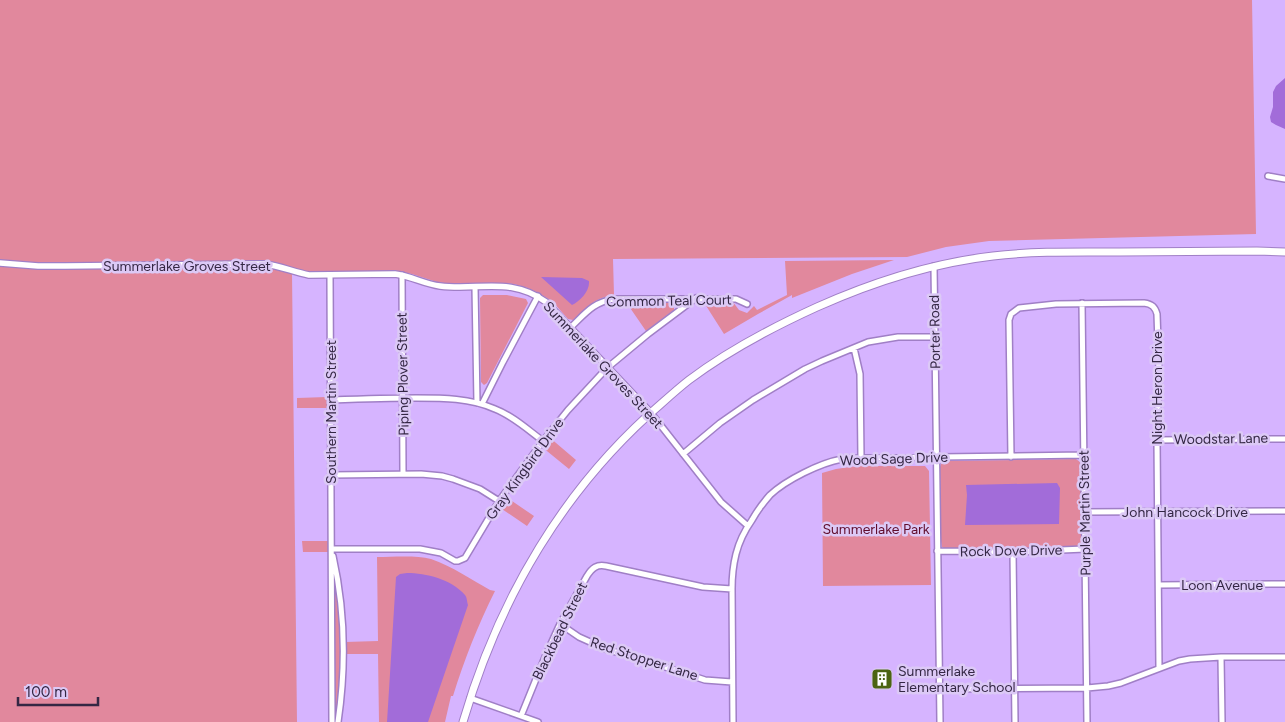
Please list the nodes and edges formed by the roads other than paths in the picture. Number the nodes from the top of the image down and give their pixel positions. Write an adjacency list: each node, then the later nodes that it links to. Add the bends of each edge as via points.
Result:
1 (1268, 176): 2 (street)
2 (1285, 179)
3 (1285, 251): 5 (main road, via 1051,252 992,256)
4 (0, 263): 6 (street, Summerlake Groves Street, via 38,266 265,264 309,275)
5 (934, 266): 14 (street, Porter Road); 20 (main road, via 845,294 758,335 689,380)
6 (330, 275): 7 (street, Summerlake Groves Street); 18 (street, Southern Martin Street)
7 (402, 275): 8 (street, Summerlake Groves Street, via 439,286); 17 (street, Piping Plover Street)
8 (476, 287): 9 (street, Summerlake Groves Street, via 515,287); 19 (street)
9 (538, 296): 13 (street, Summerlake Groves Street); 19 (street)
10 (696, 298): 12 (street, Common Teal Court, via 736,299); 13 (street, Common Teal Court, via 605,300); 16 (street, Gray Kingbird Drive)
11 (1082, 303): 22 (street, Night Heron Drive, via 1144,303 1156,309 1159,371); 25 (street, Purple Martin Street); 26 (street, Night Heron Drive, via 1019,308 1011,314)
12 (747, 304)
13 (570, 328): 16 (street, Summerlake Groves Street)
14 (935, 337): 15 (street, via 881,339); 28 (street, Porter Road)
15 (854, 348): 24 (street, via 805,369 752,400); 27 (street, via 860,374)
16 (608, 368): 20 (street, Summerlake Groves Street); 23 (street, Gray Kingbird Drive)
17 (403, 398): 18 (street); 19 (street); 29 (street, Piping Plover Street)
18 (331, 400): 30 (street, Southern Martin Street)
19 (480, 403): 23 (street, via 513,418)
20 (651, 413): 24 (street, Summerlake Groves Street); 51 (main road, via 602,462 538,549 515,588)
21 (1285, 439): 22 (street, Woodstar Lane)
22 (1157, 440): 34 (street, Night Heron Drive)
23 (543, 441): 31 (street, Gray Kingbird Drive)
24 (683, 454): 35 (street, Summerlake Groves Street, via 721,502)
25 (1084, 455): 26 (street, Wood Sage Drive); 33 (street, Purple Martin Street)
26 (1011, 457): 28 (street, Wood Sage Drive)
27 (861, 458): 28 (street, Wood Sage Drive); 35 (street, Wood Sage Drive, via 841,459 797,476 771,495)
28 (937, 458): 38 (street, Porter Road)
29 (403, 474): 30 (street); 31 (street, via 453,479 480,489)
30 (331, 475): 36 (street, Southern Martin Street)
31 (499, 501): 36 (street, Gray Kingbird Drive, via 468,555 458,562 420,549)
32 (1285, 511): 34 (street, John Hancock Drive)
33 (1085, 512): 34 (street, John Hancock Drive); 37 (street, Purple Martin Street)
34 (1158, 512): 41 (street, Night Heron Drive)
35 (748, 526): 42 (street, Wood Sage Drive, via 736,554)
36 (332, 549): 53 (street, Southern Martin Street); 54 (street, Southern Martin Street, via 340,594 342,635)
37 (1085, 550): 39 (street, Rock Dove Drive); 49 (street, Purple Martin Street)
38 (937, 551): 39 (street, Rock Dove Drive); 50 (street, Porter Road)
39 (1013, 552): 48 (street)
40 (1285, 584): 41 (street, Loon Avenue)
41 (1159, 585): 46 (street, Night Heron Drive)
42 (732, 589): 43 (street, Blackbead Street, via 703,587 597,566 590,571); 47 (street, Wood Sage Drive)
43 (560, 624): 47 (street, Red Stopper Lane, via 608,650 705,680); 52 (street, Blackbead Street)
44 (1221, 657): 45 (street); 46 (street, via 1179,661); 61 (street)
45 (1285, 657)
46 (1159, 668): 49 (street, via 1108,686)
47 (732, 682): 57 (street, Wood Sage Drive)
48 (1014, 688): 49 (street); 50 (street); 59 (street)
49 (1087, 688): 60 (street, Purple Martin Street)
50 (939, 689): 58 (street, Porter Road)
51 (470, 698): 52 (street); 55 (main road)
52 (522, 716): 56 (street)
53 (332, 722)
54 (338, 722)
55 (463, 722)
56 (538, 722)
57 (733, 722)
58 (940, 722)
59 (1015, 722)
60 (1088, 722)
61 (1222, 722)

